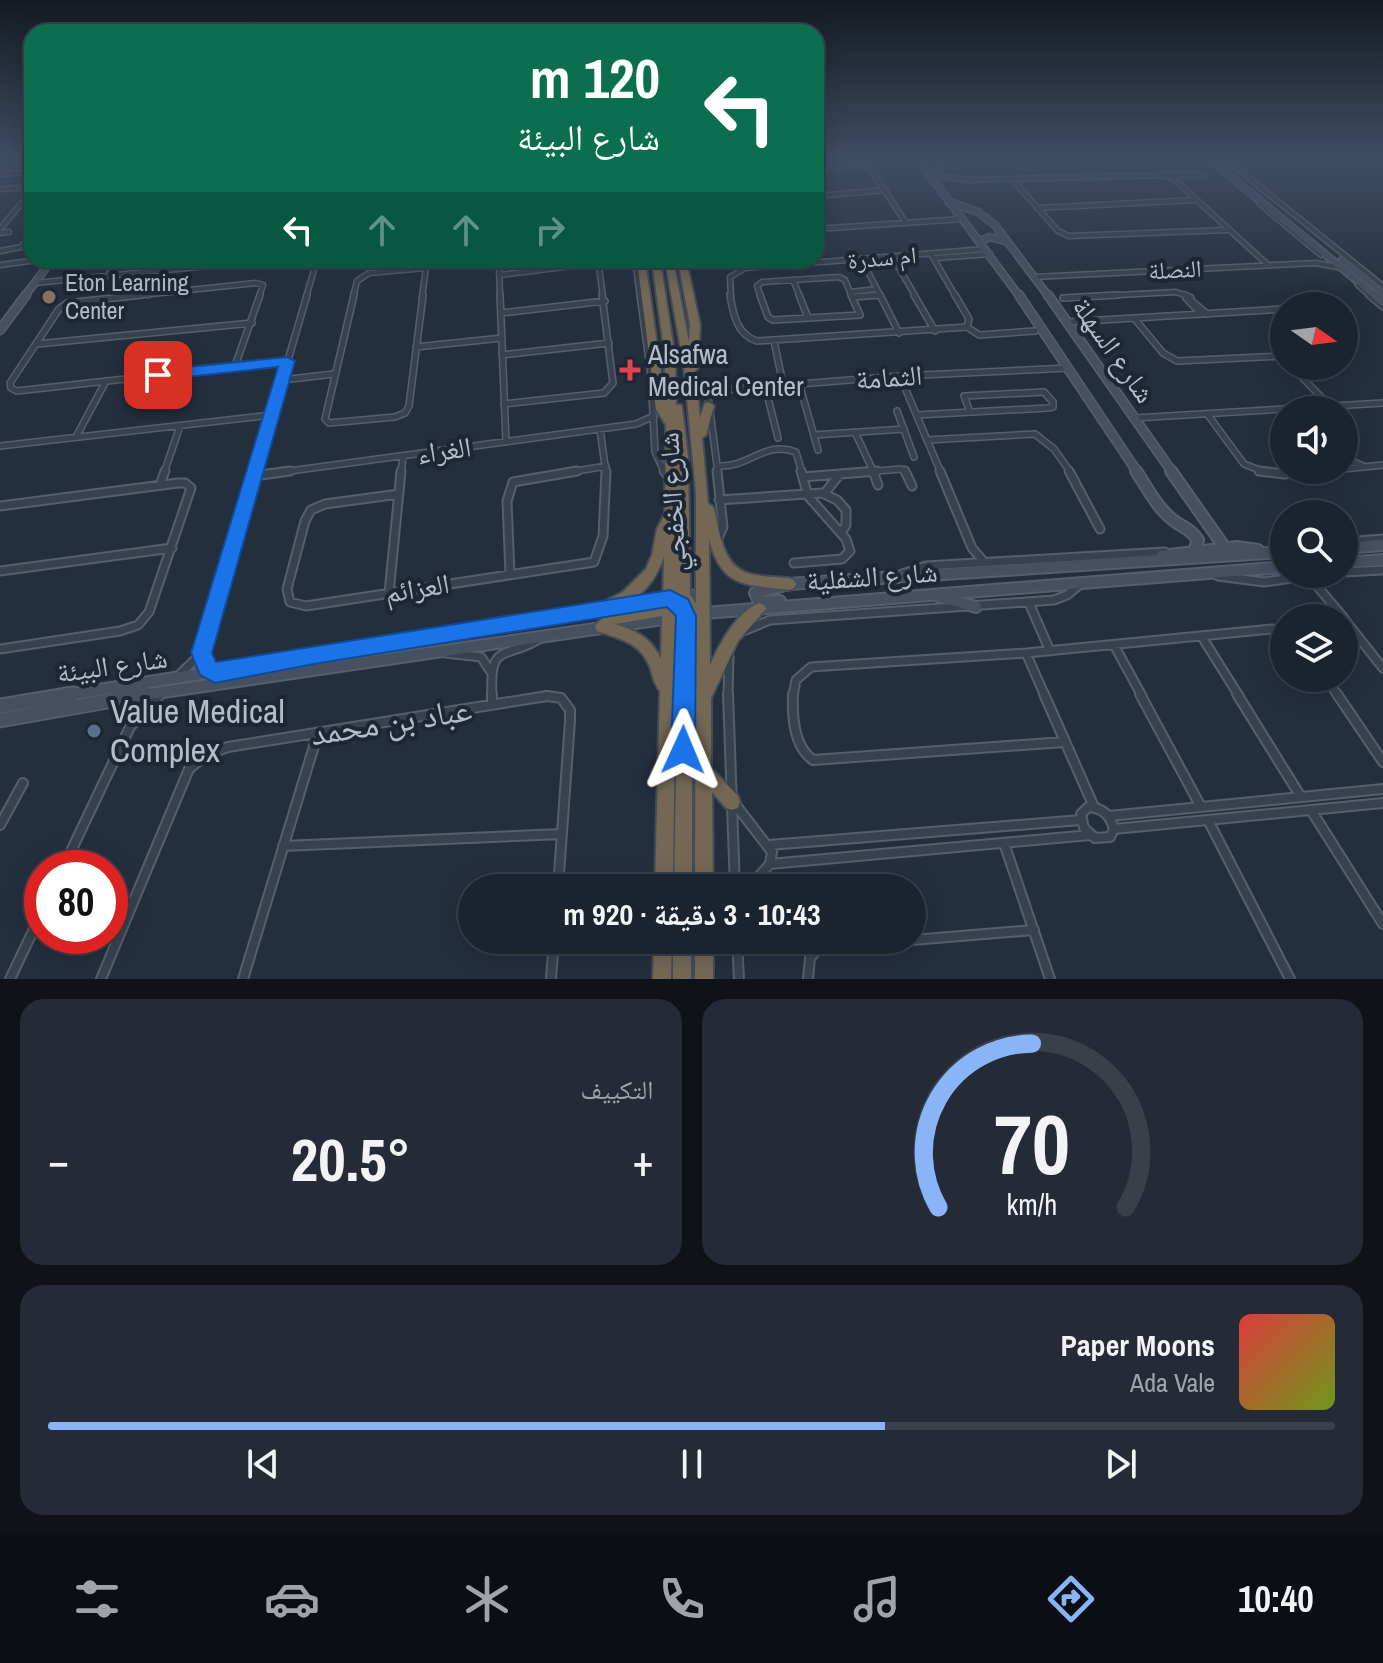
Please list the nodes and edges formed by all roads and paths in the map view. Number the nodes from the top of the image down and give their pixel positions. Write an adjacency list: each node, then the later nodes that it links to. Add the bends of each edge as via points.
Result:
1 (21, 204): 20 (street)
2 (894, 204): 15 (street)
3 (949, 204): 14 (street, شارع السهلة)
4 (955, 204): 18 (street, شارع السهلة, via 978,212)
5 (1033, 204): 12 (street)
6 (1123, 204): 12 (street)
7 (1200, 204): 19 (street)
8 (1260, 204): 25 (street)
9 (1264, 204): 13 (street)
10 (1273, 204): 60 (street)
11 (1281, 204): 58 (street)
12 (1037, 208): 19 (street, via 1058,231 1073,238)
13 (1280, 216): 25 (street); 65 (street)
14 (962, 219): 15 (street); 17 (street, شارع السهلة)
15 (906, 223): 16 (street)
16 (824, 228)
17 (973, 230): 18 (street); 22 (street, شارع السهلة)
18 (999, 230): 24 (street, شارع السهلة)
19 (1229, 230): 36 (street)
20 (0, 231): 21 (street)
21 (9, 232)
22 (980, 241): 24 (street, via 992,237); 27 (street, شارع السهلة)
23 (24, 243): 26 (street)
24 (1009, 243): 55 (street, شارع السهلة)
25 (1313, 249): 29 (street)
26 (0, 251)
27 (988, 252): 28 (street, ام سدرة); 88 (street, شارع السهلة)
28 (933, 256): 30 (street, ام سدرة); 74 (street, via 969,319)
29 (1323, 256): 34 (street); 37 (street)
30 (893, 258): 31 (street, ام سدرة); 75 (street)
31 (862, 260): 33 (street, ام سدرة); 59 (street)
32 (24, 262): 35 (street)
33 (824, 263)
34 (1316, 263): 36 (street, النصلة); 37 (street, النصلة)
35 (0, 265)
36 (1268, 265): 55 (street, النصلة)
37 (1337, 267): 65 (street)
38 (46, 268): 57 (street)
39 (112, 268): 53 (street)
40 (183, 268): 52 (street)
41 (315, 268): 86 (street)
42 (426, 268): 82 (street); 89 (street, via 369,273 357,281)
43 (499, 268): 54 (street)
44 (567, 268): 54 (street)
45 (599, 268): 64 (street)
46 (636, 268): 110 (street, شارع الخفجي)
47 (642, 268): 113 (highway, via 661,409)
48 (657, 268): 84 (highway, شارع الخفجي)
49 (670, 268): 91 (highway, شارع الخفجي)
50 (684, 268): 91 (highway, via 695,325)
51 (745, 268): 79 (street, ام سدرة, via 734,273 729,284 739,327 745,337)
52 (162, 270): 53 (street); 62 (street)
53 (108, 275): 57 (street)
54 (499, 275): 67 (street)
55 (1034, 277): 71 (street, شارع السهلة)
56 (793, 280): 61 (street, via 839,277); 69 (street); 69 (street, via 758,284 768,317)
57 (35, 283): 73 (street)
58 (1383, 286)
59 (878, 292): 61 (street); 77 (street)
60 (1383, 293)
61 (852, 294): 69 (street, via 860,315)
62 (148, 295): 72 (street, via 256,283 263,290); 81 (street, via 67,303)
63 (1063, 298): 68 (street, via 1173,292 1185,294)
64 (605, 301): 67 (street); 80 (street)
65 (1383, 304)
66 (1270, 310): 68 (street)
67 (501, 313): 78 (street)
68 (1204, 314): 70 (street)
69 (808, 318)
70 (1134, 318): 71 (street); 85 (street, via 1163,353 1177,361)
71 (1068, 322): 111 (street, شارع السهلة)
72 (252, 323): 81 (street); 87 (street)
73 (2, 326)
74 (967, 327): 75 (street, ام سدرة); 76 (street, ام سدرة, via 979,335)
75 (935, 331): 77 (street, ام سدرة)
76 (1035, 331)
77 (899, 333): 79 (street, ام سدرة)
78 (502, 338): 82 (street); 83 (street)
79 (774, 341): 96 (street)
80 (609, 343): 83 (street); 101 (street, via 613,383 608,391)
81 (37, 344): 94 (street, via 11,388)
82 (416, 347): 89 (street, via 409,406 395,417 329,423 325,419)
83 (502, 355): 101 (street)
84 (670, 357): 113 (highway, شارع الخفجي); 190 (highway, via 682,456)
85 (1270, 357)
86 (287, 361): 87 (street); 92 (street)
87 (235, 366): 94 (street)
88 (1069, 368): 90 (street, الثمامة); 152 (street, شارع السهلة, via 1160,507)
89 (334, 374): 92 (street)
90 (900, 376): 95 (street, الثمامة); 108 (street)
91 (691, 379): 121 (highway, شارع الخفجي)
92 (282, 380): 107 (street)
93 (1305, 380): 99 (street)
94 (106, 381): 120 (street)
95 (799, 383): 96 (street, الثمامة); 119 (street)
96 (783, 384): 97 (street, الثمامة)
97 (765, 386): 98 (street, الثمامة); 122 (street)
98 (711, 391): 103 (street, شارع الخفجي)
99 (1320, 396)
100 (1383, 403): 102 (street)
101 (504, 404): 124 (street)
102 (1358, 404)
103 (709, 406): 121 (highway); 132 (street, شارع الخفجي)
104 (1270, 410): 109 (street)
105 (897, 411): 116 (street)
106 (970, 412): 106 (street, via 1048,408 1053,402 1044,392 964,396); 108 (street)
107 (271, 415): 114 (street); 138 (street)
108 (917, 415): 123 (street)
109 (1208, 415): 111 (street); 137 (street, via 1238,457 1251,469)
110 (654, 416): 112 (street, الغراء); 117 (street, شارع الخفجي)
111 (1135, 418): 151 (street, شارع السهلة)
112 (634, 424): 115 (street, الغراء); 117 (street, الغراء)
113 (670, 425): 140 (highway, شارع الخفجي)
114 (180, 426): 120 (street); 141 (street)
115 (600, 429): 124 (street, الغراء); 131 (street, العزائم)
116 (904, 429): 118 (street); 128 (street)
117 (654, 430): 140 (street, شارع الخفجي, via 657,459)
118 (855, 432): 119 (street); 135 (street)
119 (814, 435): 126 (street)
120 (76, 437): 125 (street)
121 (699, 438): 144 (highway, شارع الخفجي)
122 (778, 438)
123 (927, 440): 153 (street, via 1043,436); 161 (street)
124 (506, 442): 127 (street, الغراء)
125 (0, 446)
126 (818, 450)
127 (403, 456): 138 (street, الغراء); 146 (street)
128 (914, 457)
129 (1358, 464): 133 (street)
130 (1383, 465): 133 (street)
131 (606, 466): 177 (street, العزائم, via 605,511 594,562); 177 (street, via 513,482 507,501)
132 (717, 466): 139 (street, via 738,465 763,451 791,449); 148 (street, شارع الخفجي)
133 (1366, 467): 134 (street)
134 (1358, 468)
135 (874, 471): 136 (street); 142 (street); 143 (street, via 904,470)
136 (840, 474): 139 (street); 147 (street)
137 (1270, 475)
138 (253, 476): 204 (street)
139 (803, 477): 145 (street)
140 (672, 481): 150 (highway, شارع الخفجي)
141 (160, 485): 149 (street); 160 (street, via 185,483 191,488)
142 (878, 485)
143 (912, 486)
144 (702, 493): 156 (highway); 185 (highway, شارع الخفجي)
145 (807, 493): 147 (street); 148 (street); 154 (street)
146 (399, 494): 184 (street); 184 (street, العزائم, via 311,510 287,589 290,602 306,606)
147 (824, 494): 154 (street, via 846,510 848,521)
148 (719, 500): 156 (street, شارع الخفجي, via 723,527)
149 (0, 506)
150 (672, 515): 190 (highway, شارع الخفجي); 193 (highway, via 661,529 651,570 626,598)
151 (1203, 517): 152 (street, via 1201,525); 162 (street, شارع السهلة)
152 (1189, 527): 164 (street, via 1198,540)
153 (1100, 529)
154 (841, 533): 171 (street, via 850,546 847,557)
155 (1383, 539): 157 (street)
156 (716, 542): 181 (highway, via 720,559 739,577)
157 (1358, 543)
158 (1358, 545): 159 (street)
159 (1383, 545)
160 (172, 548): 175 (street); 201 (street, via 149,612 138,625)
161 (972, 548): 168 (street); 172 (street)
162 (1225, 548): 164 (street); 165 (street)
163 (1181, 551): 164 (street); 168 (street, شارع الشفلية); 169 (street)
164 (1194, 551)
165 (1270, 551)
166 (1270, 553): 169 (street, شارع الشفلية)
167 (1383, 560): 170 (street)
168 (984, 562): 172 (street, شارع الشفلية)
169 (1123, 562): 179 (street, شارع الشفلية)
170 (1358, 562)
171 (794, 563)
172 (966, 563): 179 (street, شارع الشفلية, via 926,566)
173 (1270, 569): 178 (street, شارع الشفلية)
174 (1383, 570): 176 (street)
175 (0, 571)
176 (1358, 571)
177 (510, 574): 184 (street, العزائم)
178 (1214, 575): 180 (street); 182 (street, شارع الشفلية)
179 (891, 578): 181 (street, شارع الشفلية)
180 (1270, 581)
181 (789, 584): 187 (street, شارع الشفلية, via 761,589 754,597 763,602)
182 (1079, 585): 186 (street, شارع الشفلية); 188 (street, شارع الشفلية, via 1061,598)
183 (1321, 589): 189 (street)
184 (389, 593)
185 (704, 594): 190 (highway); 194 (highway, شارع الخفجي)
186 (933, 595): 187 (street, شارع الشفلية); 191 (street)
187 (834, 602): 192 (street, شارع الشفلية)
188 (1029, 603): 191 (street, شارع الشفلية); 203 (street)
189 (1333, 604)
190 (678, 607): 193 (street, شارع البيئة); 194 (highway); 195 (highway, via 614,617); 211 (highway, شارع الخفجي); 246 (highway)
191 (976, 607): 225 (street, شارع الشفلية, via 752,625 739,639 727,668)
192 (759, 609): 194 (street, شارع الشفلية); 213 (highway, via 727,643)
193 (601, 610): 208 (street, شارع البيئة)
194 (704, 613): 213 (highway, شارع الخفجي)
195 (602, 627): 197 (street, شارع البيئة); 211 (highway, via 648,646)
196 (1270, 629): 198 (street)
197 (541, 635): 202 (street, شارع البيئة); 207 (street, عباد بن محمد, via 531,645 501,653)
198 (1202, 636): 200 (street); 224 (street)
199 (1358, 636): 206 (street)
200 (1114, 645): 203 (street); 230 (street)
201 (0, 649)
202 (442, 650): 207 (street, عباد بن محمد, via 481,657); 209 (street, شارع البيئة)
203 (1050, 651): 205 (street)
204 (202, 653): 208 (street, via 203,662); 209 (street)
205 (1026, 653): 219 (street); 219 (street, via 803,670 793,688 801,750 819,761)
206 (1383, 668)
207 (491, 672): 214 (street, عباد بن محمد)
208 (215, 673): 209 (street, شارع البيئة)
209 (169, 686): 212 (street, شارع البيئة); 215 (street, شارع البيئة); 217 (street)
210 (1336, 692): 220 (street)
211 (667, 699): 245 (highway, شارع الخفجي)
212 (114, 701): 216 (street, شارع البيئة); 217 (street, via 130,709)
213 (703, 703): 221 (highway, شارع الخفجي)
214 (492, 705): 218 (street, عباد بن محمد); 237 (street, عباد بن محمد, via 547,696 566,702 570,721)
215 (0, 706)
216 (0, 720)
217 (130, 727): 242 (street)
218 (318, 733): 241 (street); 261 (street, عباد بن محمد, via 217,750 189,769)
219 (1064, 742): 229 (street)
220 (1383, 762)
221 (704, 772): 225 (highway); 247 (highway, شارع الخفجي)
222 (23, 783): 226 (street)
223 (1383, 789): 224 (street)
224 (1301, 797): 230 (street)
225 (732, 802): 240 (street); 248 (street)
226 (12, 803): 228 (street); 235 (street)
227 (1383, 803): 231 (street)
228 (0, 804)
229 (1094, 807): 232 (street); 233 (street, via 1084,810)
230 (1201, 807): 232 (street)
231 (1311, 810): 234 (street); 250 (street)
232 (1109, 816): 236 (street)
233 (1081, 820): 238 (street); 240 (street)
234 (1208, 820): 236 (street); 270 (street)
235 (0, 825)
236 (1114, 829): 238 (street, via 1106,839)
237 (562, 834): 241 (street); 244 (street, عباد بن محمد)
238 (1090, 835): 239 (street)
239 (1004, 843): 243 (street); 251 (street)
240 (769, 845): 243 (street)
241 (283, 846): 262 (street)
242 (72, 850)
243 (770, 864): 249 (street)
244 (559, 874)
245 (664, 874)
246 (683, 874)
247 (704, 874)
248 (735, 874)
249 (761, 874)
250 (1383, 924)
251 (1034, 930): 252 (street); 269 (street)
252 (926, 939)
253 (24, 950): 260 (street)
254 (553, 954): 263 (street)
255 (663, 954): 264 (highway)
256 (682, 954): 265 (highway)
257 (704, 954): 266 (highway)
258 (738, 954): 267 (street)
259 (814, 954): 268 (street)
260 (10, 979)
261 (101, 979)
262 (243, 979)
263 (551, 979)
264 (662, 979)
265 (682, 979)
266 (704, 979)
267 (739, 979)
268 (808, 979)
269 (1050, 979)
270 (1290, 979)

